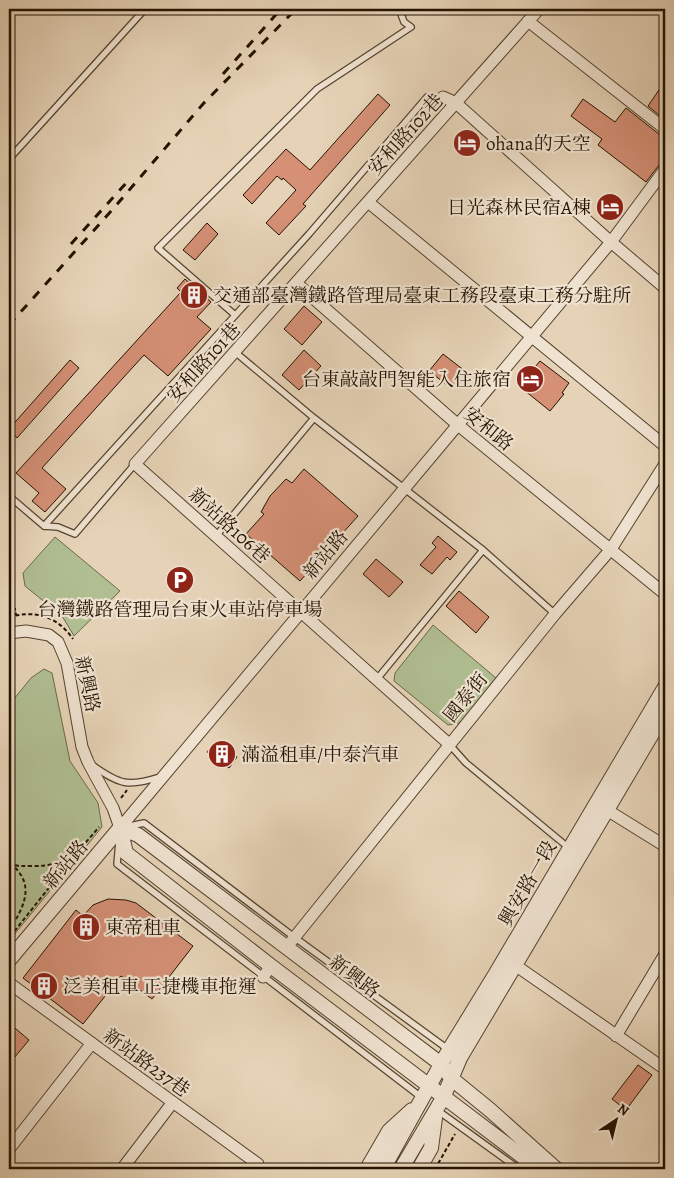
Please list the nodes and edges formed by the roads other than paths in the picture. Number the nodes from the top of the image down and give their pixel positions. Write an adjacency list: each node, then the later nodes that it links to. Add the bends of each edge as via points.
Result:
1 (145, 9): 8 (lane)
2 (408, 9): 14 (lane, via 401,14 411,27 318,89 158,248)
3 (539, 9): 4 (street, 安和路102巷)
4 (528, 21): 6 (street, 安和路102巷); 7 (street)
5 (443, 97): 6 (street); 14 (lane, via 427,97)
6 (456, 102): 10 (street, 安和路102巷); 11 (street)
7 (665, 129)
8 (9, 159)
9 (665, 169): 11 (street, 新站路)
10 (368, 202): 12 (street, 安和路102巷); 15 (street)
11 (611, 242): 13 (street); 15 (street, 新站路)
12 (296, 283): 16 (street, 安和路101巷); 18 (street, 安和路)
13 (665, 288)
14 (235, 315): 24 (lane)
15 (531, 336): 18 (street, 新站路); 19 (street)
16 (235, 352): 17 (lane); 20 (street, 安和路101巷)
17 (314, 418): 22 (lane); 25 (lane)
18 (458, 426): 22 (street, 新站路); 26 (street, 安和路)
19 (665, 446)
20 (135, 464): 24 (lane, via 75,534 58,526); 25 (street, 新站路106巷)
21 (665, 464): 26 (street, 國泰街)
22 (404, 488): 27 (lane); 29 (street, 新站路)
23 (9, 496): 24 (lane)
24 (44, 526)
25 (216, 536): 29 (street, 新站路106巷)
26 (611, 549): 28 (street, 安和路); 30 (street, 國泰街)
27 (483, 550): 30 (lane); 32 (lane)
28 (665, 594)
29 (301, 611): 32 (street, 新站路106巷); 37 (street, 新站路)
30 (555, 614): 35 (street, 國泰街)
31 (9, 633): 36 (street, 新興路, via 26,631 49,635 58,642 66,663 82,747)
32 (377, 679): 35 (street, 新站路106巷)
33 (665, 687): 41 (street, 興安路一段)
34 (665, 712): 38 (street, 興安路一段)
35 (450, 744): 41 (lane, via 466,763); 42 (street, 國泰街)
36 (88, 762): 37 (lane, via 124,783); 39 (street, 新興路, via 114,808)
37 (162, 776): 39 (street, 新站路)
38 (607, 810): 40 (street); 45 (street, 興安路一段)
39 (120, 828): 42 (street, 新興路, via 138,835); 44 (street, 新站路); 46 (street, 新興路, via 126,853)
40 (665, 846)
41 (569, 848): 50 (street, 興安路一段, via 495,974)
42 (290, 942): 50 (lane, 新興路); 51 (street, 新興路)
43 (665, 954): 48 (street)
44 (10, 956)
45 (515, 965): 48 (street); 50 (street, 興安路一段)
46 (267, 972): 54 (street, 新興路); 55 (lane, 新興路)
47 (9, 983): 49 (street, 新站路237巷)
48 (616, 1036): 52 (street)
49 (92, 1043): 56 (street, 新站路237巷); 58 (street)
50 (455, 1054): 51 (street, 興安路一段); 53 (street, 興安路一段)
51 (441, 1064): 53 (street, 新興路); 54 (street, 興安路一段)
52 (665, 1069)
53 (452, 1079): 57 (street, 興安路一段); 67 (street, 新興路)
54 (430, 1086): 55 (street, 興安路一段); 57 (street, 新興路)
55 (423, 1099): 57 (street, 新興路); 61 (street, 興安路一段, via 390,1131); 62 (street, 興安路一段)
56 (173, 1102): 59 (street, 新站路237巷); 60 (street)
57 (440, 1104): 63 (street, 興安路一段); 64 (street, 興安路一段, via 431,1148); 65 (lane, 新興路, via 460,1126); 66 (street, 新興路)
58 (9, 1149)
59 (260, 1168)
60 (122, 1169)
61 (367, 1169)
62 (383, 1169)
63 (401, 1169)
64 (419, 1169)
65 (519, 1169)
66 (538, 1169)
67 (556, 1169)

